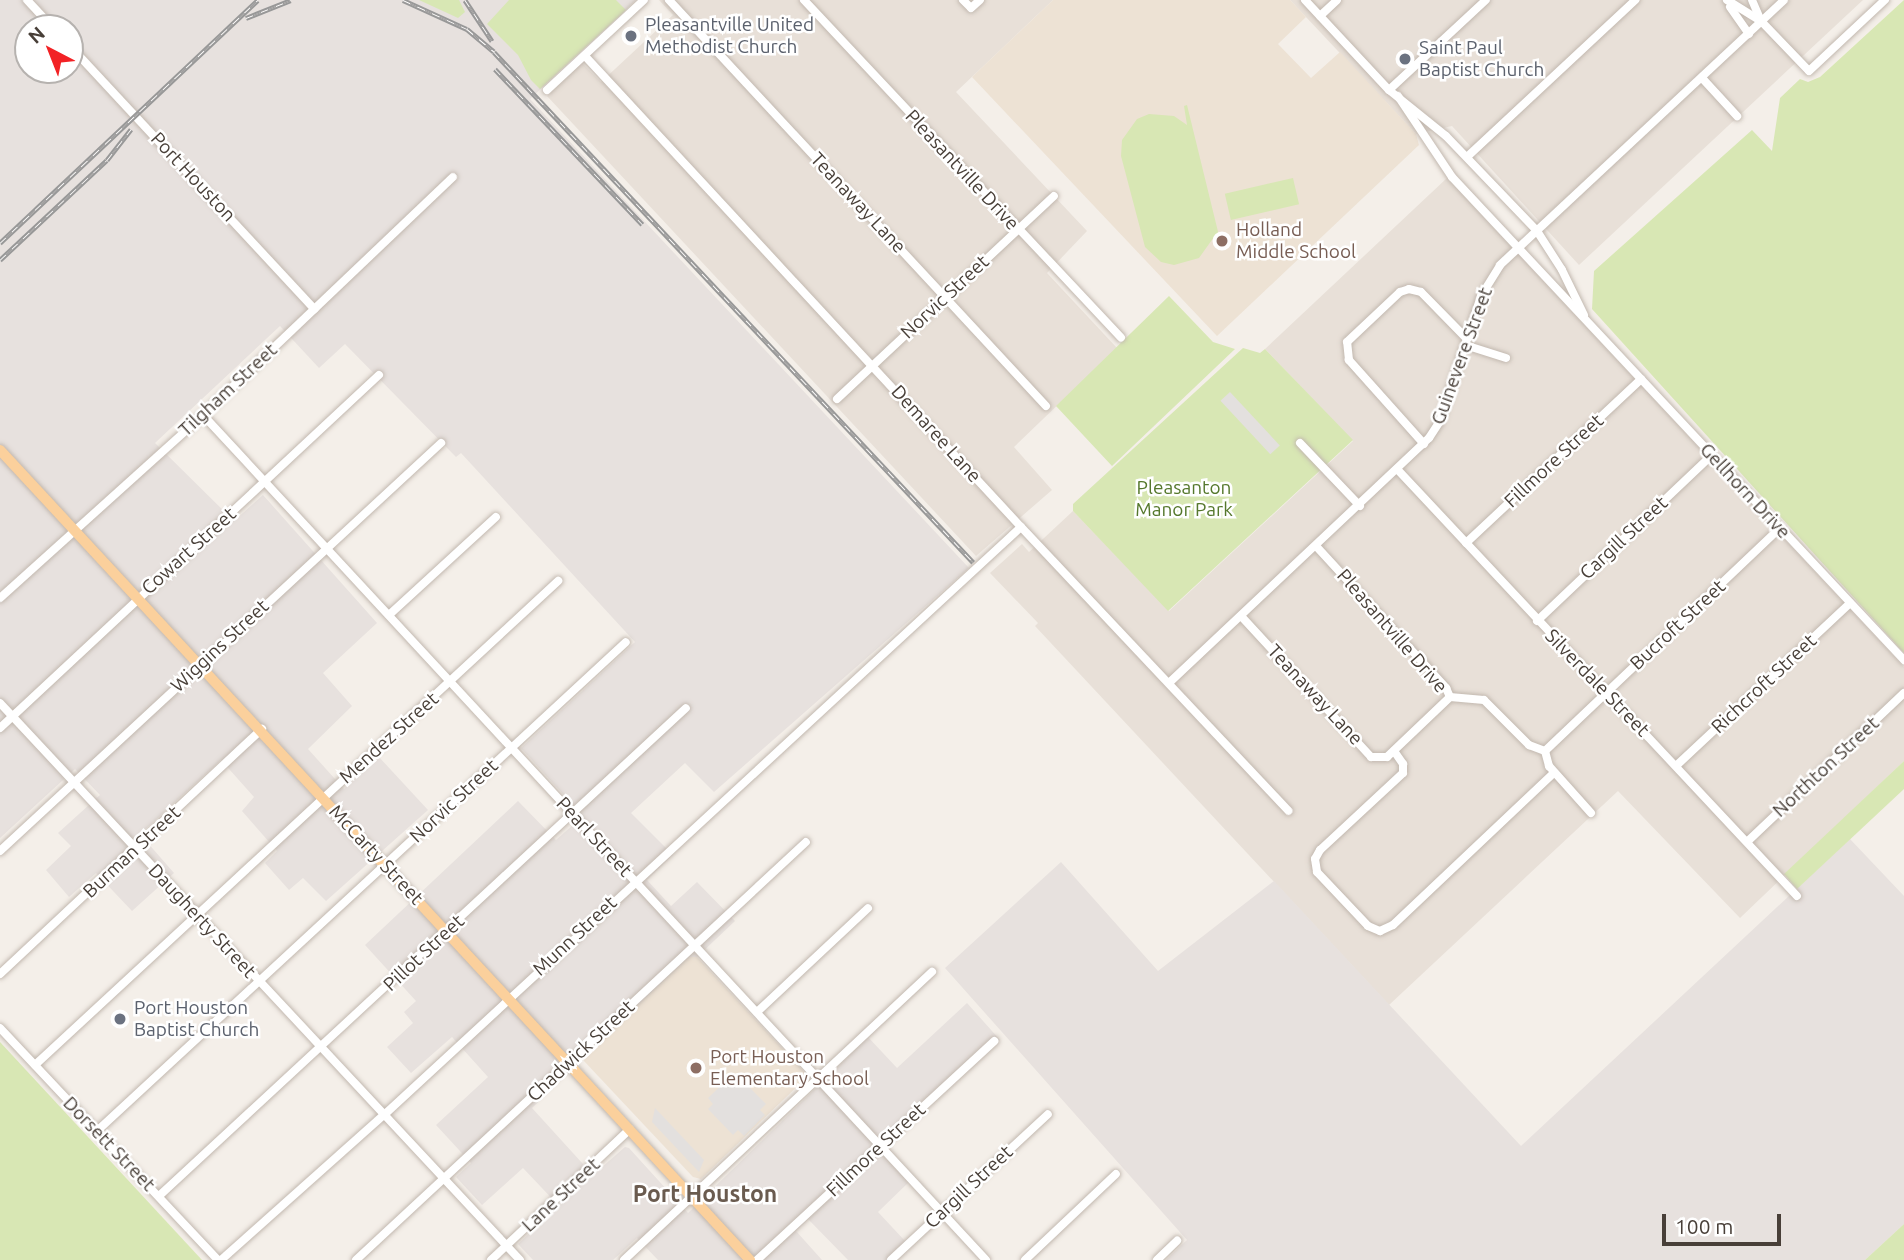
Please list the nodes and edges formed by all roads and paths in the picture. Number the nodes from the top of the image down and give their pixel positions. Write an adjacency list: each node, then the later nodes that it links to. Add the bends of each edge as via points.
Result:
1 (27, 0): 15 (street)
2 (643, 0): 19 (street)
3 (669, 0): 32 (street, Teanaway Lane)
4 (804, 0): 29 (street, Pleasantville Drive)
5 (963, 0): 6 (street, via 971,8)
6 (980, 0)
7 (1306, 0): 16 (street, Gellhorn Drive)
8 (1337, 0): 16 (street)
9 (1486, 0): 23 (street)
10 (1635, 0): 26 (street)
11 (1726, 0): 17 (street); 18 (street)
12 (1752, 0): 17 (street)
13 (1784, 0): 17 (street, Guinevere Street)
14 (1885, 0): 17 (street, via 1809,71)
15 (40, 14)
16 (1320, 16): 23 (street, Gellhorn Drive)
17 (1761, 21): 18 (street, Guinevere Street)
18 (1749, 34): 21 (street, Guinevere Street)
19 (585, 56): 22 (street); 38 (street, Demaree Lane)
20 (84, 61): 33 (street, Port Houston)
21 (1702, 78): 25 (street); 30 (street, Guinevere Street)
22 (547, 90)
23 (1389, 90): 24 (street, Gellhorn Drive)
24 (1398, 96): 26 (street, Gellhorn Drive); 31 (street, Gellhorn Drive, via 1452,177)
25 (1737, 116)
26 (1468, 156): 30 (street, Gellhorn Drive)
27 (453, 177): 33 (street, Tilgham Street)
28 (1054, 196): 29 (street, Norvic Street)
29 (1018, 230): 32 (street, Norvic Street); 35 (street, Pleasantville Drive)
30 (1537, 231): 31 (street, Guinevere Street); 34 (street, Gellhorn Drive)
31 (1518, 248): 34 (street, Gellhorn Drive); 36 (street, Guinevere Street, via 1486,285)
32 (946, 297): 38 (street, Norvic Street); 42 (street, Teanaway Lane)
33 (314, 309): 43 (street, Tilgham Street)
34 (1587, 321): 40 (street, Gellhorn Drive)
35 (1121, 338)
36 (1466, 342): 37 (street); 46 (street, Guinevere Street, via 1440,421); 46 (street, via 1421,292 1412,289 1400,292 1349,338 1349,360)
37 (1506, 358)
38 (873, 365): 41 (street, Norvic Street); 53 (street, Demaree Lane)
39 (379, 375): 50 (street, Cowart Street)
40 (1641, 379): 48 (street, Gellhorn Drive); 56 (street, Fillmore Street)
41 (837, 399)
42 (1046, 406)
43 (203, 415): 50 (street, Pearl Street); 55 (street, Tilgham Street)
44 (442, 443): 58 (street, Wiggins Street)
45 (1300, 443): 51 (street)
46 (1424, 444): 49 (street, Guinevere Street)
47 (0, 450): 55 (main road, McCarty Street)
48 (1712, 455): 54 (street, Gellhorn Drive); 65 (street, Cargill Street)
49 (1397, 469): 51 (street, Guinevere Street); 56 (street, Silverdale Street)
50 (265, 483): 58 (street, Pearl Street); 60 (street, Cowart Street)
51 (1360, 506): 57 (street, Guinevere Street)
52 (496, 517): 63 (street)
53 (1021, 527): 70 (street, Demaree Lane); 94 (street, Munn Street)
54 (1780, 528): 62 (street, Gellhorn Drive); 71 (street, Bucroft Street)
55 (74, 530): 60 (main road, McCarty Street); 61 (street, Tilgham Street)
56 (1466, 543): 65 (street, Silverdale Street)
57 (1316, 546): 64 (street, Guinevere Street); 73 (street, Pleasantville Drive)
58 (326, 549): 63 (street, Pearl Street); 68 (street, Wiggins Street)
59 (558, 581): 69 (street, Mendez Street)
60 (139, 597): 68 (main road, McCarty Street); 76 (street, Cowart Street)
61 (0, 598)
62 (1850, 603): 67 (street, Gellhorn Drive); 82 (street, Richcroft Street)
63 (389, 615): 69 (street, Pearl Street)
64 (1241, 616): 70 (street, Guinevere Street); 80 (street, Teanaway Lane, via 1371,757 1383,759)
65 (1536, 621): 71 (street, Silverdale Street)
66 (626, 642): 79 (street, Norvic Street)
67 (1904, 660)
68 (200, 664): 78 (main road, McCarty Street); 84 (street, Wiggins Street)
69 (451, 682): 79 (street, Pearl Street); 85 (street, Mendez Street)
70 (1170, 682): 86 (street, Demaree Lane)
71 (1607, 693): 81 (street, Bucroft Street); 82 (street, Silverdale Street)
72 (1904, 693): 89 (street, Northton Street)
73 (1450, 697): 80 (street); 81 (street, Pleasantville Drive, via 1484,700 1528,745)
74 (0, 703): 76 (street, Daugherty Street)
75 (686, 708): 88 (street, Pillot Street)
76 (13, 717): 77 (street, Cowart Street); 84 (street, Daugherty Street)
77 (0, 728)
78 (262, 729): 85 (main road, McCarty Street); 91 (street, Burman Street)
79 (512, 748): 88 (street, Pearl Street); 93 (street, Norvic Street)
80 (1394, 751): 83 (street, via 1404,764 1403,773 1315,859 1317,872 1368,926 1380,931 1393,925)
81 (1545, 751): 83 (street)
82 (1677, 765): 89 (street, Silverdale Street)
83 (1554, 773): 87 (street)
84 (73, 783): 91 (street, Daugherty Street); 92 (street, Wiggins Street)
85 (322, 798): 93 (main road, McCarty Street); 97 (street, Mendez Street)
86 (1289, 811)
87 (1591, 813)
88 (573, 815): 94 (street, Pearl Street); 98 (street, Pillot Street)
89 (1748, 841): 95 (street, Silverdale Street)
90 (806, 842): 99 (street, Chadwick Street)
91 (135, 850): 97 (street, Daugherty Street); 101 (street, Burman Street)
92 (0, 851)
93 (386, 864): 98 (main road, McCarty Street); 102 (street, Norvic Street)
94 (635, 881): 99 (street, Pearl Street); 103 (street, Munn Street)
95 (1797, 896)
96 (869, 908): 104 (street)
97 (198, 915): 102 (street, Daugherty Street); 109 (street, Mendez Street)
98 (447, 932): 103 (main road, McCarty Street); 107 (street, Pillot Street)
99 (695, 945): 104 (street, Pearl Street); 108 (street, Chadwick Street)
100 (932, 972): 110 (street)
101 (0, 974)
102 (259, 982): 107 (street, Daugherty Street); 114 (street, Norvic Street)
103 (508, 997): 108 (main road, McCarty Street); 112 (street, Munn Street)
104 (757, 1012): 110 (street, Pearl Street)
105 (0, 1028): 109 (street, Dorsett Street)
106 (994, 1041): 115 (street, Fillmore Street)
107 (321, 1048): 112 (street, Daugherty Street); 118 (street, Pillot Street)
108 (568, 1062): 113 (main road, McCarty Street); 117 (street, Chadwick Street)
109 (35, 1066): 114 (street, Dorsett Street)
110 (818, 1078): 115 (street, Pearl Street); 119 (street)
111 (1048, 1114): 120 (street, Cargill Street)
112 (384, 1115): 117 (street, Daugherty Street); 123 (street, Munn Street)
113 (630, 1129): 119 (main road, McCarty Street); 122 (street, Lane Street)
114 (97, 1131): 118 (street, Dorsett Street)
115 (881, 1145): 120 (street, Pearl Street); 129 (street, Fillmore Street)
116 (1116, 1174): 132 (street)
117 (444, 1180): 122 (street, Daugherty Street); 124 (street, Chadwick Street)
118 (159, 1196): 123 (street, Dorsett Street)
119 (691, 1196): 127 (street); 128 (main road, McCarty Street)
120 (942, 1212): 130 (street, Cargill Street); 131 (street, Pearl Street)
121 (1177, 1241): 133 (street)
122 (507, 1246): 125 (street, Lane Street); 126 (street, Daugherty Street)
123 (220, 1260)
124 (356, 1260)
125 (491, 1260)
126 (520, 1260)
127 (624, 1260)
128 (750, 1260)
129 (757, 1260)
130 (891, 1260)
131 (985, 1260)
132 (1025, 1260)
133 (1157, 1260)

